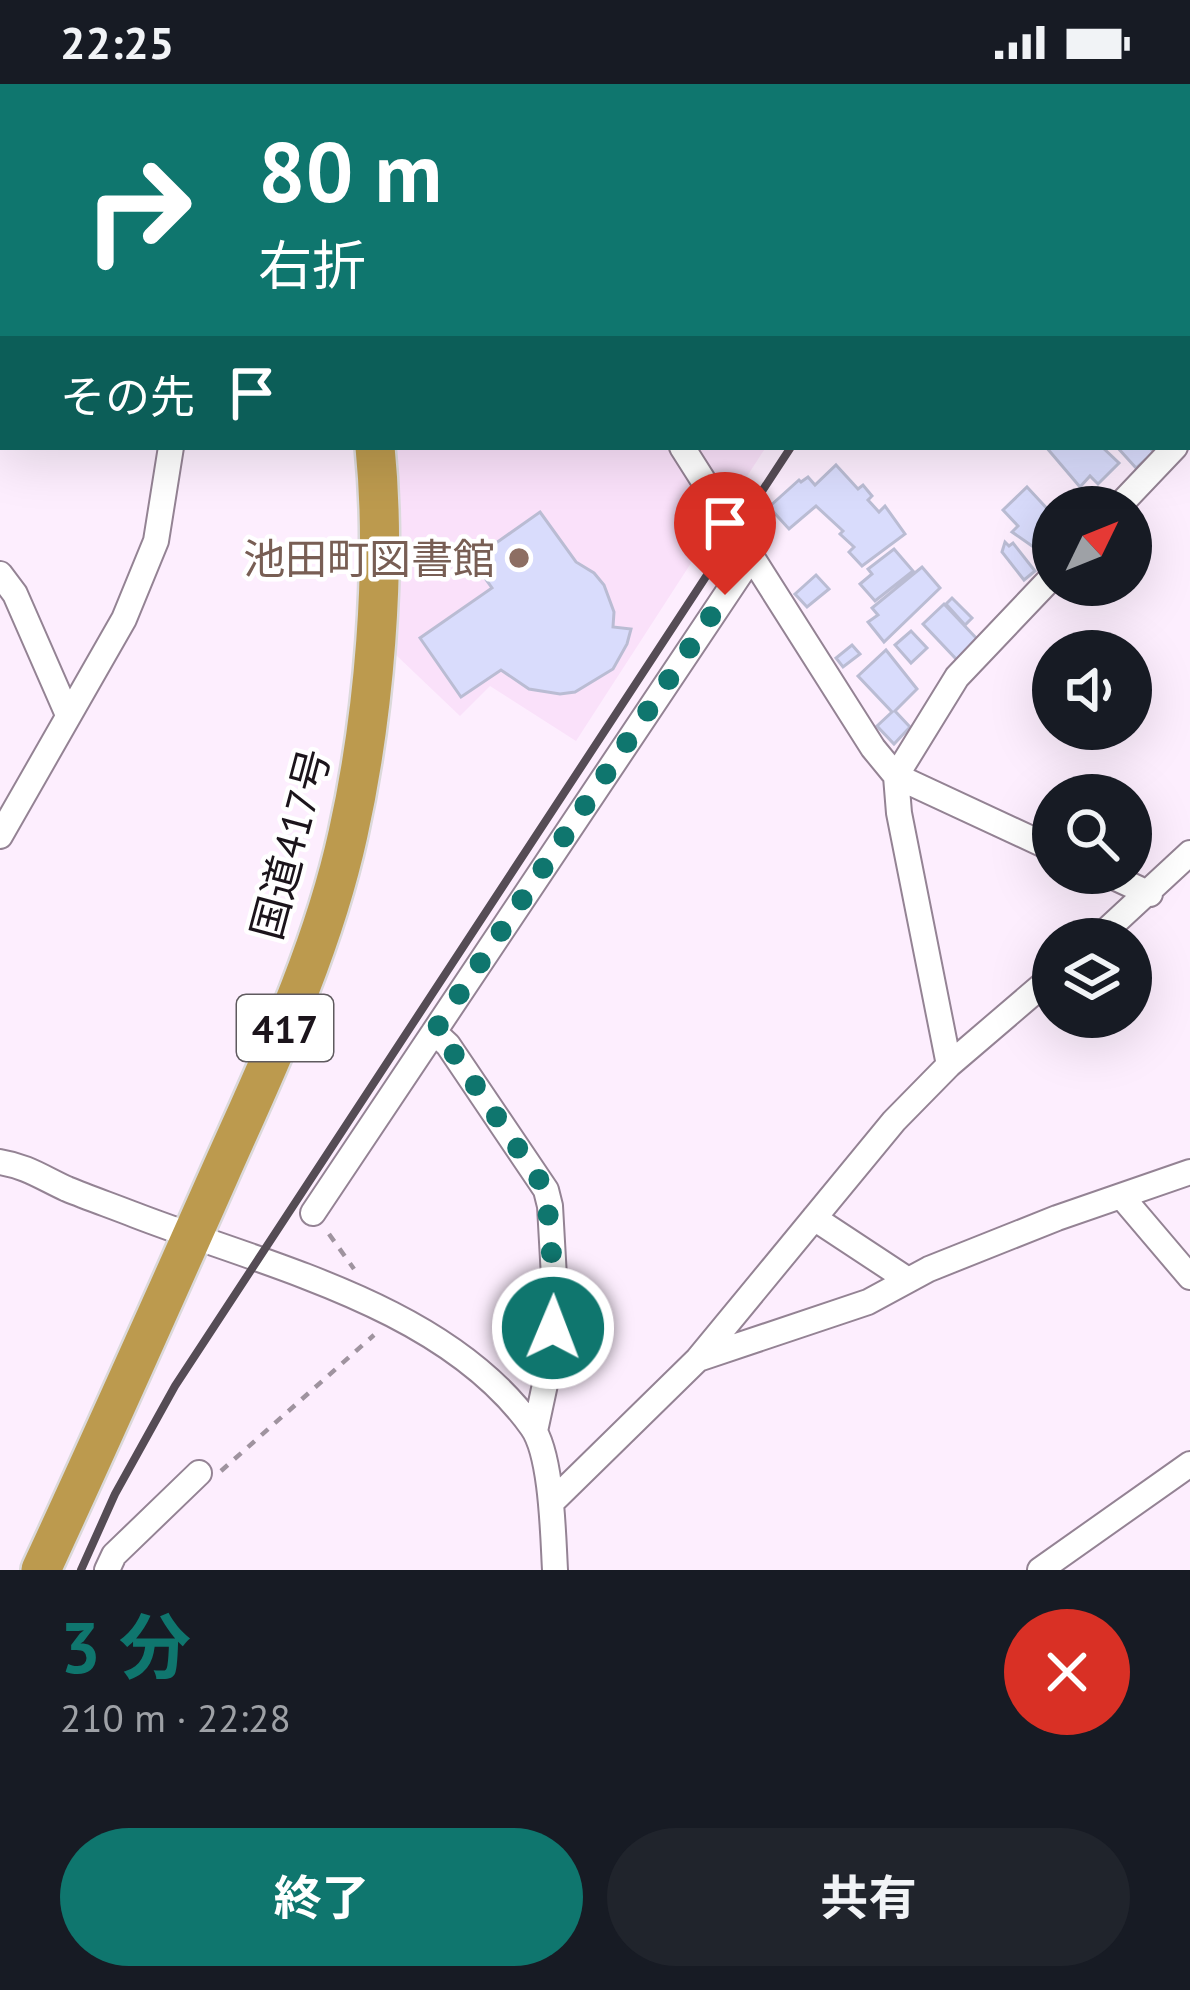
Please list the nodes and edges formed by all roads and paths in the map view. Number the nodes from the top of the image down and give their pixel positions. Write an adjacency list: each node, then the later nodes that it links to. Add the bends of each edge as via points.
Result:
1 (171, 450): 9 (street, via 156,541 124,619)
2 (375, 450): 26 (highway, 国道417号 / 417, via 382,515 371,672 348,838 290,1017)
3 (684, 450): 6 (street)
4 (1171, 450): 5 (street)
5 (1137, 486)
6 (752, 556): 10 (street); 19 (street)
7 (0, 574): 9 (street)
8 (1032, 598): 10 (street, via 957,677)
9 (68, 715): 11 (street)
10 (896, 776): 12 (street); 20 (street)
11 (0, 836)
12 (1032, 839)
13 (1190, 854): 15 (street)
14 (1152, 886): 15 (street)
15 (1156, 887): 16 (street); 17 (street)
16 (1190, 889)
17 (1121, 918)
18 (1032, 994): 20 (street)
19 (434, 1032): 24 (street); 31 (street, via 546,1190 555,1295)
20 (949, 1065): 25 (street)
21 (0, 1162): 26 (street)
22 (1190, 1172): 23 (street)
23 (1122, 1197): 27 (street); 28 (street)
24 (313, 1213): 29 (path)
25 (814, 1219): 28 (street); 30 (street)
26 (192, 1237): 29 (street); 35 (highway, 国道417号 / 417)
27 (1190, 1277)
28 (908, 1280): 30 (street, via 868,1302)
29 (389, 1314): 31 (street, via 449,1346); 33 (path, via 210,1481)
30 (698, 1359): 34 (street)
31 (535, 1430): 34 (street)
32 (1190, 1464): 38 (street)
33 (199, 1473): 36 (street)
34 (552, 1502): 37 (street)
35 (41, 1570)
36 (107, 1570)
37 (555, 1570)
38 (1040, 1570)

